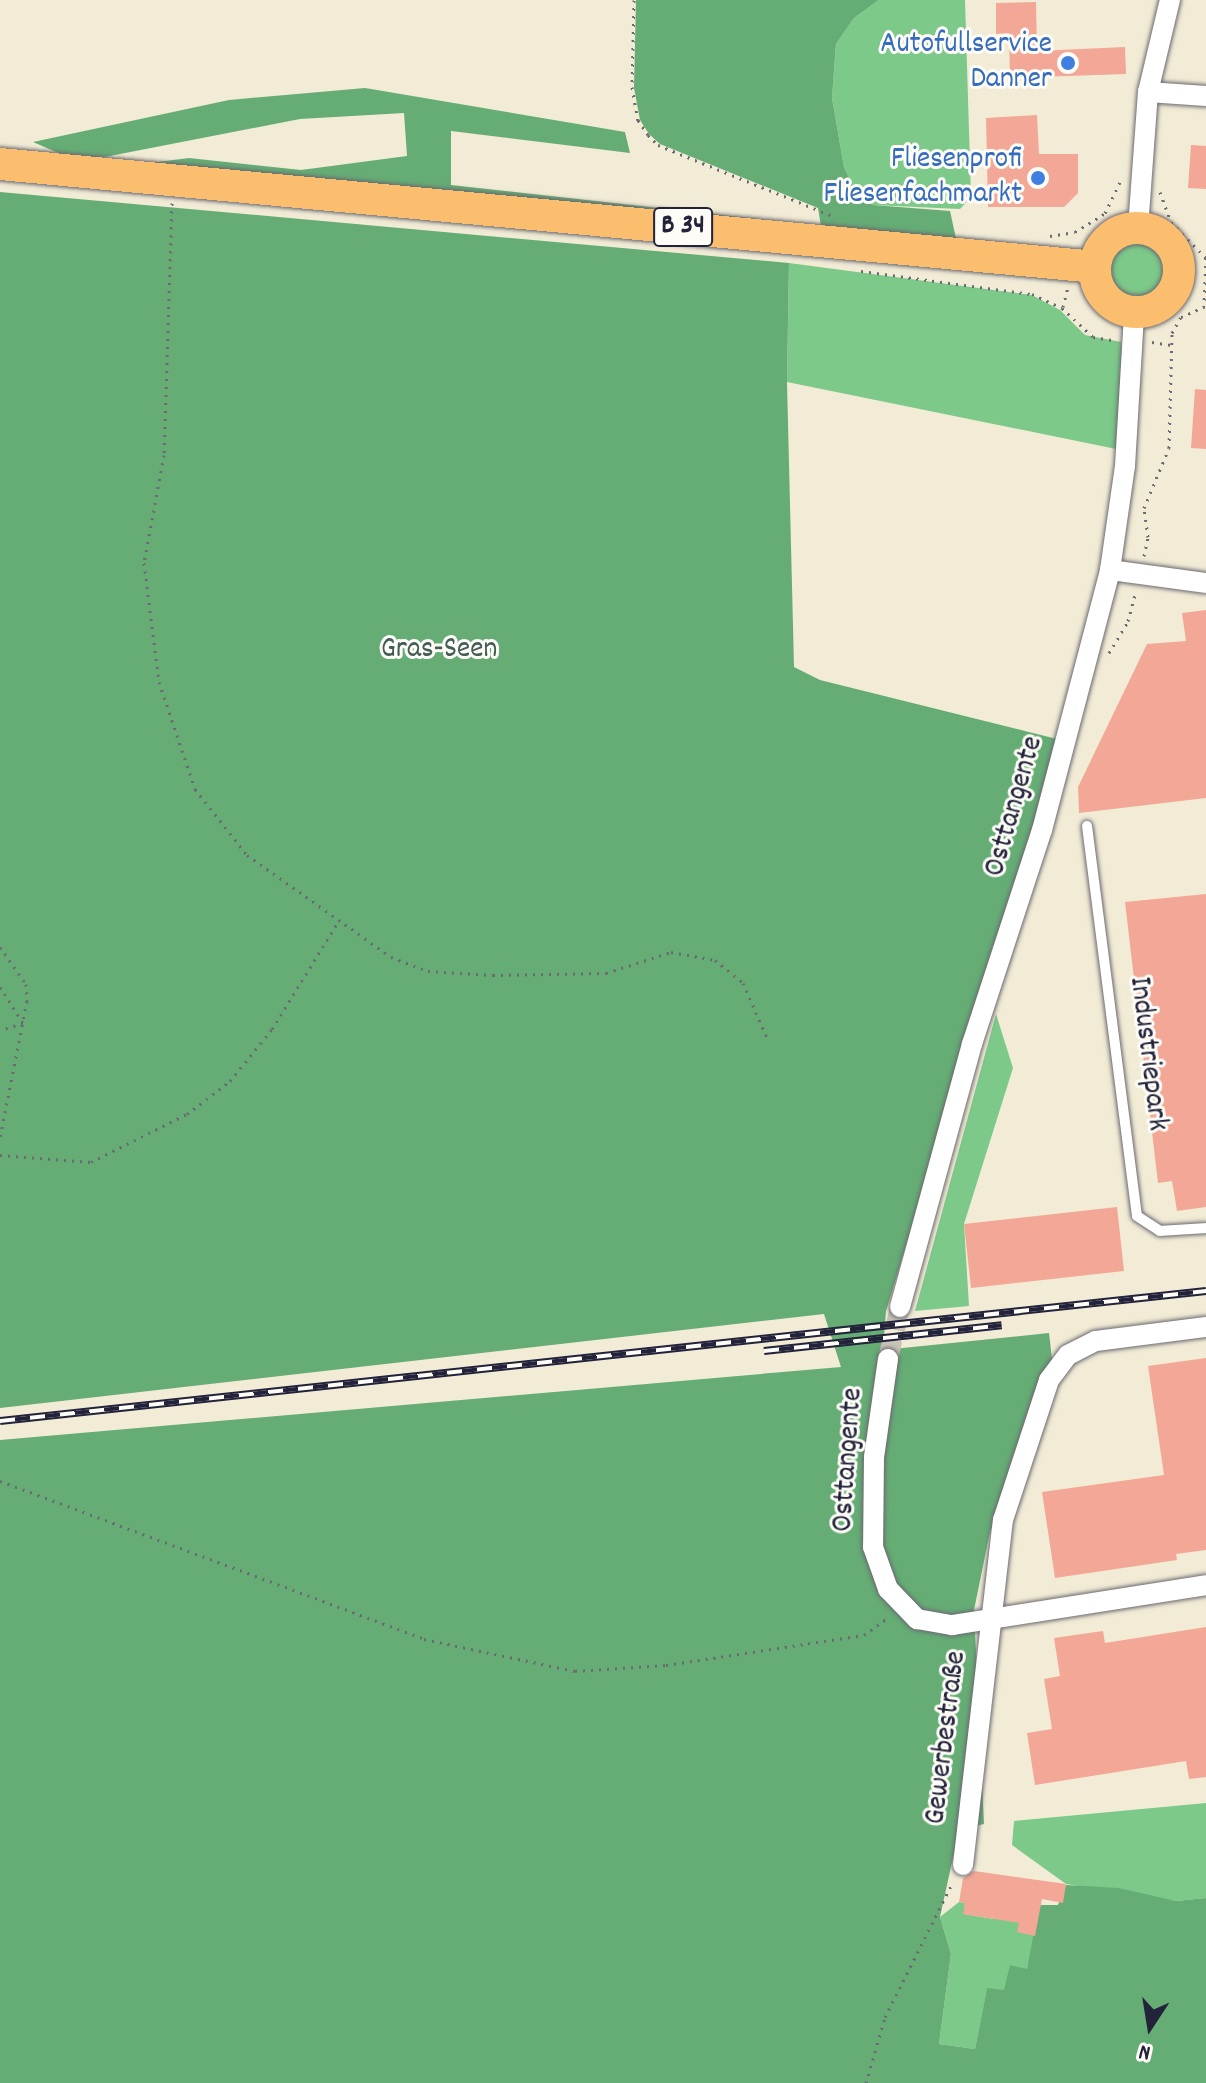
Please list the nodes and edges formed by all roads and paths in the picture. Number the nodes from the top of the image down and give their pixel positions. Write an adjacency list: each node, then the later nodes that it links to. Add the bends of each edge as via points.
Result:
1 (634, 0): 11 (path, via 632,87 638,120 648,135 658,145)
2 (1170, 0): 3 (street)
3 (1148, 92): 4 (street); 5 (street)
4 (1206, 96)
5 (1141, 157): 12 (street); 13 (path, via 1124,165 1105,213 1075,232)
6 (0, 164): 14 (main road, B 34)
7 (1159, 186): 16 (path, via 1171,222 1206,258)
8 (156, 203): 9 (path)
9 (172, 205): 10 (path); 22 (path, via 164,455 144,563 159,682 195,789 247,855)
10 (187, 206)
11 (845, 218)
12 (1138, 228): 14 (main road, via 1104,243); 16 (main road, via 1164,238)
13 (1042, 237)
14 (1095, 267): 17 (main road, via 1109,302)
15 (858, 271): 17 (path, via 1032,294 1062,308 1093,337)
16 (1200, 288): 17 (main road); 18 (path, via 1181,317)
17 (1133, 326): 19 (street, Osttangente, via 1125,466)
18 (1172, 345)
19 (1110, 570): 20 (street); 31 (street, Osttangente, via 1042,830 972,1044)
20 (1206, 583)
21 (1087, 826): 30 (lane, Industriepark, via 1137,1216 1160,1231)
22 (338, 922): 27 (path, via 391,957 428,971 606,973 671,952 715,960 743,983); 29 (path, via 272,1029 230,1081 187,1114 91,1162)
23 (0, 947): 25 (path, via 26,984)
24 (0, 987): 25 (path)
25 (23, 1023): 26 (path); 28 (path)
26 (0, 1030)
27 (768, 1040)
28 (0, 1137)
29 (0, 1155)
30 (1206, 1228)
31 (900, 1307)
32 (1206, 1327): 37 (street, Gewerbestraße, via 1096,1341 1068,1355 1049,1380 1003,1520)
33 (888, 1359): 36 (street, Osttangente, via 874,1457 873,1547 878,1570)
34 (0, 1481): 36 (path, via 424,1639 575,1671 666,1665 864,1635)
35 (1206, 1585): 37 (street, Gewerbestraße)
36 (902, 1607): 37 (street, via 932,1624)
37 (992, 1618): 38 (street, Gewerbestraße)
38 (963, 1865): 39 (path, via 885,2017)
39 (866, 2083)

